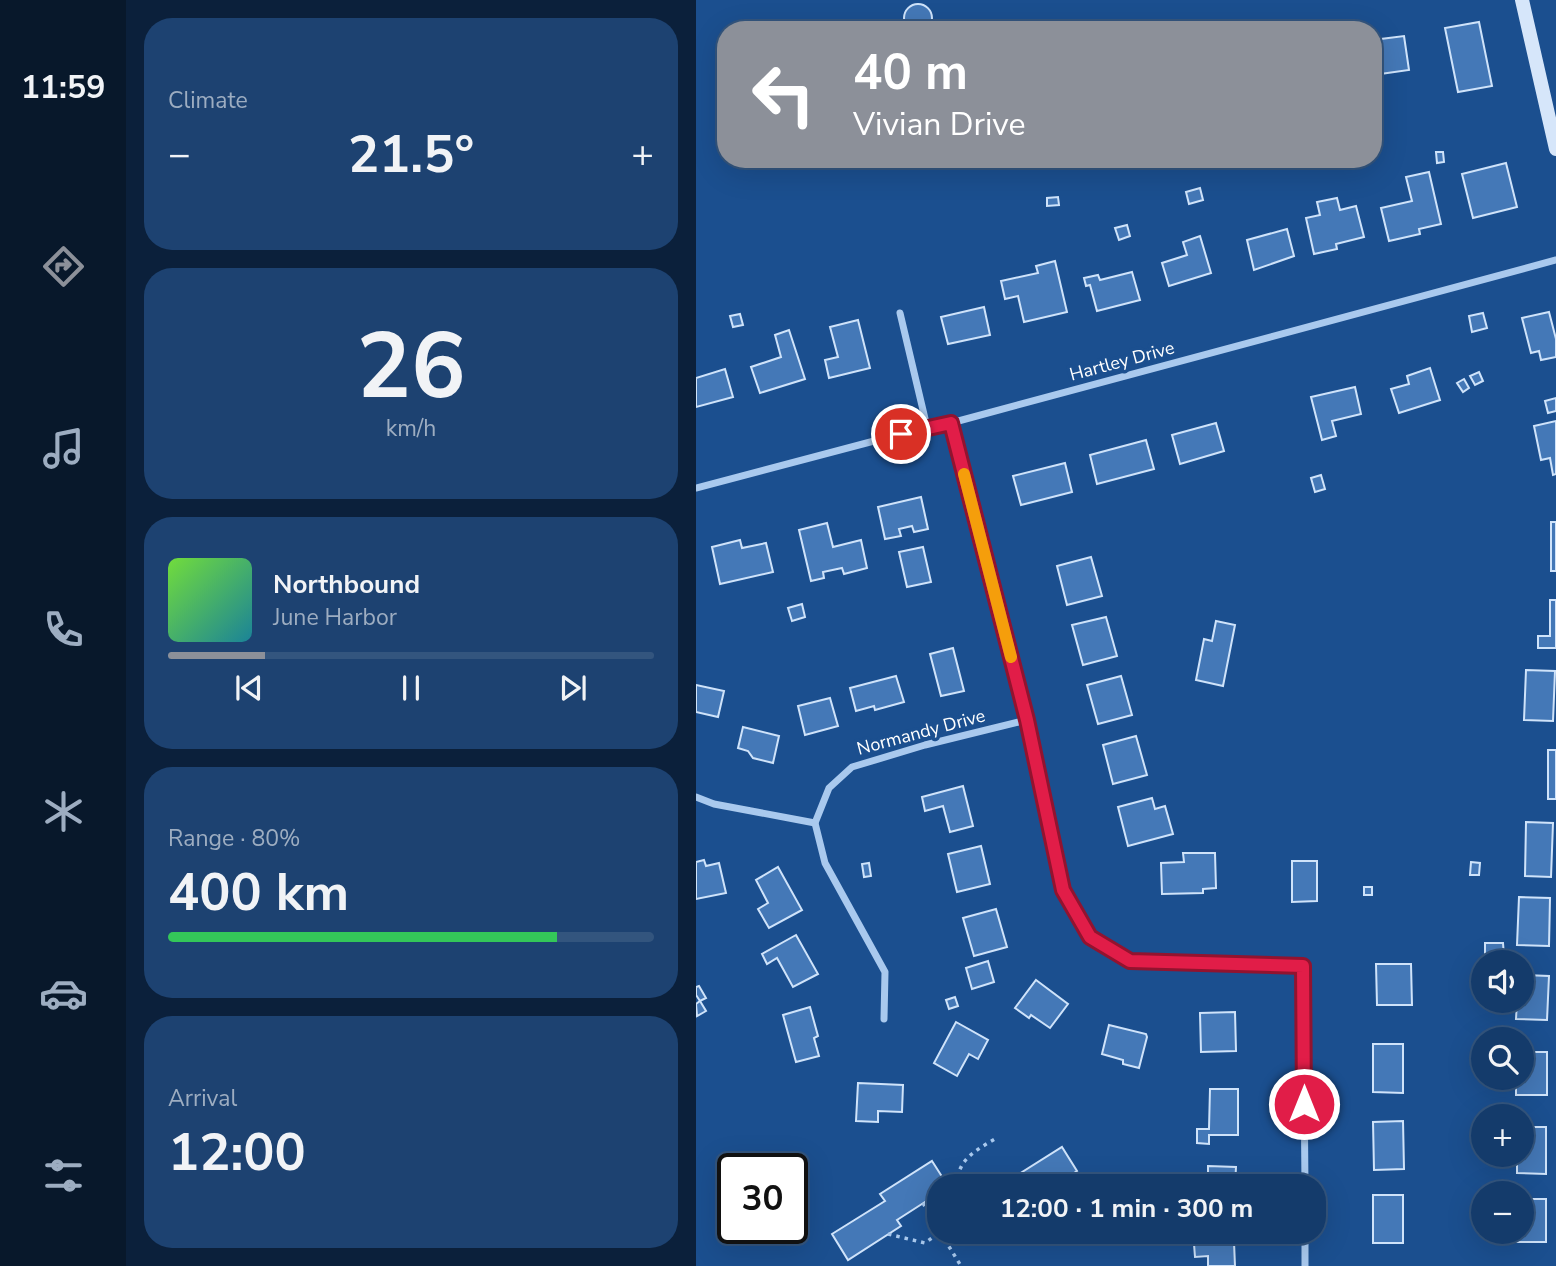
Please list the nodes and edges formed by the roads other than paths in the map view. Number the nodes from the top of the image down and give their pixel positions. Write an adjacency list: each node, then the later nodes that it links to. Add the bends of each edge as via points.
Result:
1 (1521, 0): 2 (main road)
2 (1555, 149)
3 (1555, 260): 5 (street, Hartley Drive)
4 (900, 313): 6 (street)
5 (951, 423): 6 (street, Hartley Drive); 8 (street)
6 (927, 427): 7 (street, Hartley Drive)
7 (696, 488)
8 (1027, 720): 10 (street, Normandy Drive, via 852,767 829,788); 12 (street, via 1063,890 1090,937 1130,961 1303,966)
9 (696, 797): 10 (street)
10 (815, 823): 11 (street, via 825,863 886,972)
11 (884, 1019)
12 (1305, 1174)
13 (1305, 1244): 14 (street)
14 (1305, 1266)

